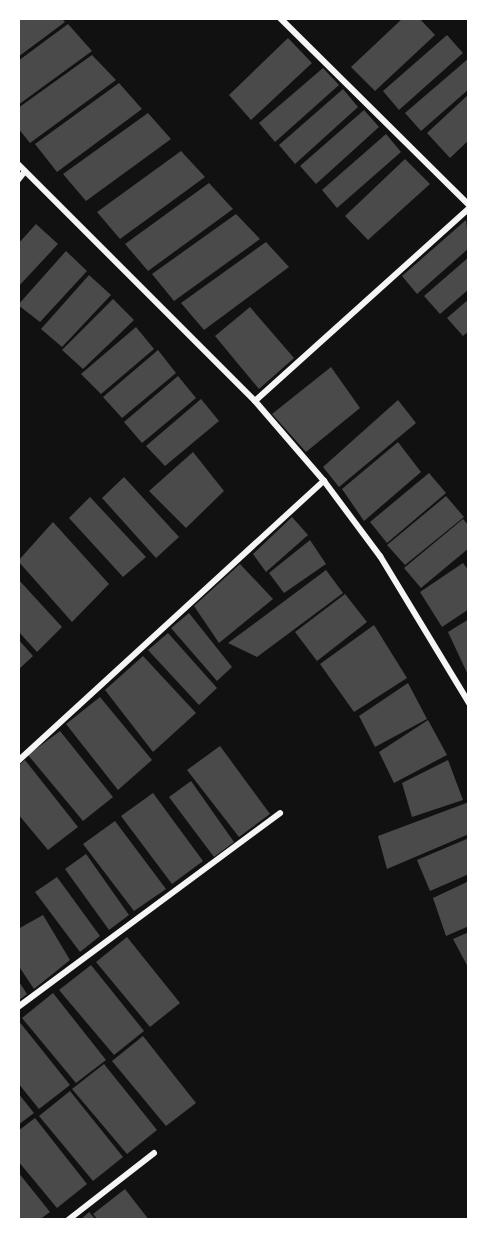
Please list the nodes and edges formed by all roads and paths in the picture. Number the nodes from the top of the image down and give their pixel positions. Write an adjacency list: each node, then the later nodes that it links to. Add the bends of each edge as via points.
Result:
1 (280, 18): 5 (street)
2 (18, 164): 3 (street)
3 (25, 171): 4 (street); 6 (street)
4 (18, 180)
5 (469, 206): 6 (street)
6 (255, 401): 7 (street)
7 (324, 482): 8 (street, via 380,556); 9 (street)
8 (469, 703)
9 (18, 761)
10 (280, 813): 11 (street)
11 (18, 1007)
12 (154, 1153): 13 (street)
13 (68, 1220)

